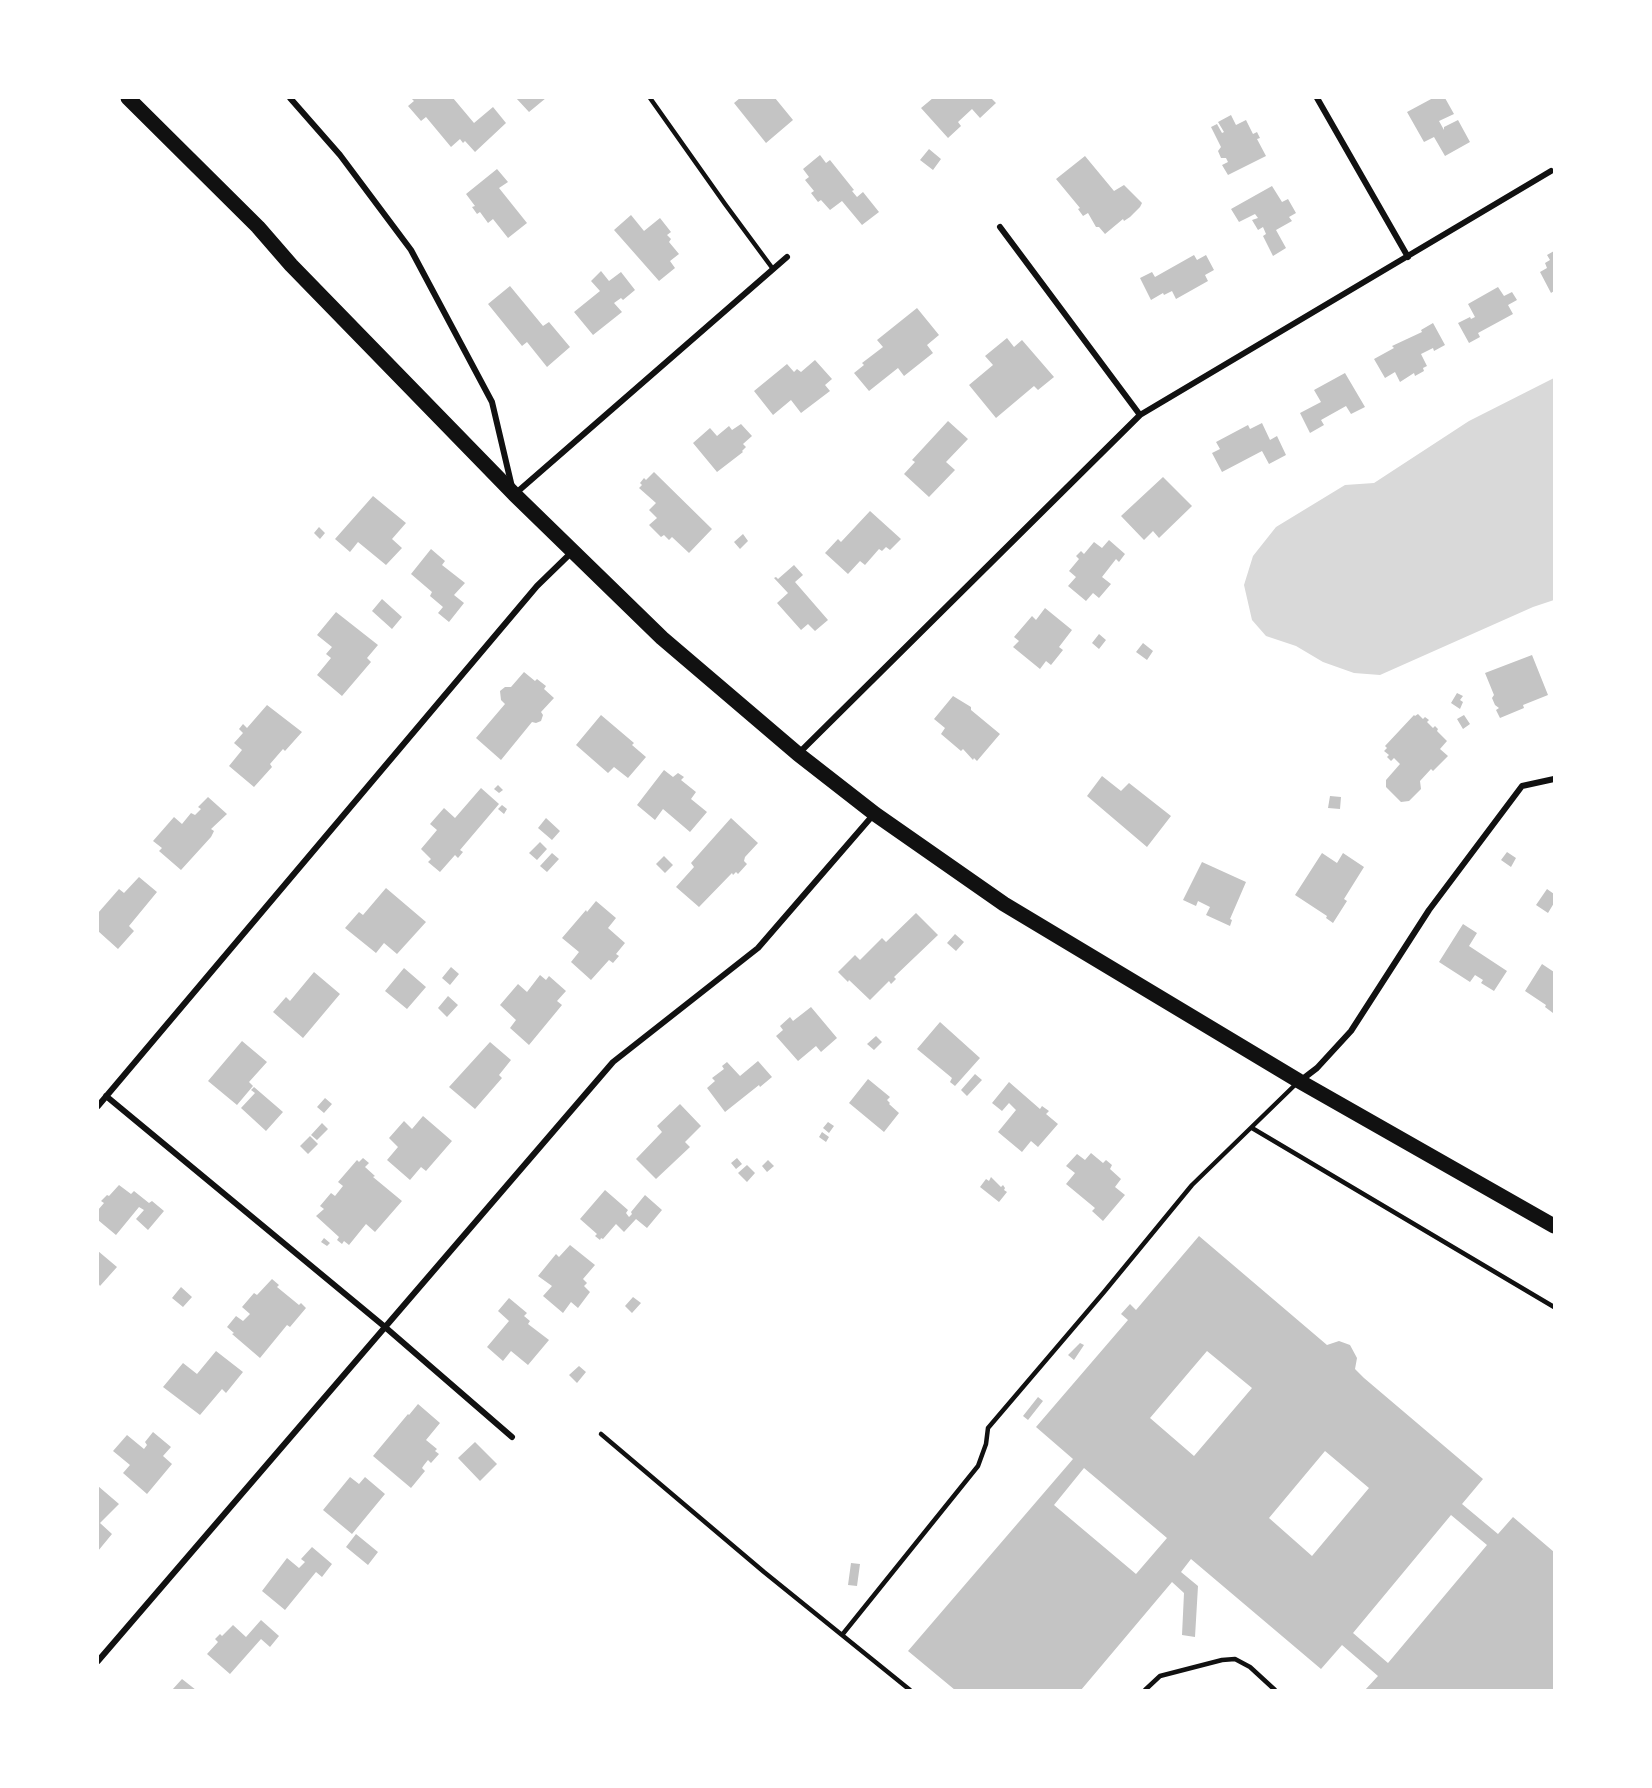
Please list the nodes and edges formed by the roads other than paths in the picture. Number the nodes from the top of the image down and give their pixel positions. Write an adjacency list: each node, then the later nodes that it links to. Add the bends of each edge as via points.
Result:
1 (128, 98): 11 (main road, via 258,227)
2 (290, 98): 11 (street, via 340,155 411,250 492,402)
3 (650, 98): 9 (lane)
4 (1317, 98): 8 (street)
5 (1551, 171): 8 (street)
6 (1000, 227): 10 (street)
7 (787, 257): 9 (street)
8 (1408, 257): 10 (street)
9 (773, 269): 11 (street)
10 (1140, 415): 13 (street)
11 (514, 494): 12 (main road)
12 (573, 550): 13 (main road, via 662,638); 17 (street, via 537,586)
13 (798, 754): 15 (main road)
14 (1554, 780): 16 (street, via 1522,786 1429,910 1351,1031 1317,1068)
15 (875, 814): 16 (main road, via 1004,904); 22 (street, via 759,948 613,1062)
16 (1299, 1081): 19 (lane); 20 (main road)
17 (106, 1096): 18 (street); 22 (street)
18 (98, 1106)
19 (1252, 1128): 21 (lane); 25 (lane, via 1191,1185 988,1428 978,1466)
20 (1554, 1226)
21 (1554, 1307)
22 (385, 1327): 24 (street); 26 (street)
23 (601, 1434): 25 (lane)
24 (512, 1437)
25 (842, 1635): 27 (lane)
26 (98, 1661)
27 (910, 1690)
28 (1145, 1690): 29 (lane, via 1160,1676 1235,1659)
29 (1275, 1690)

